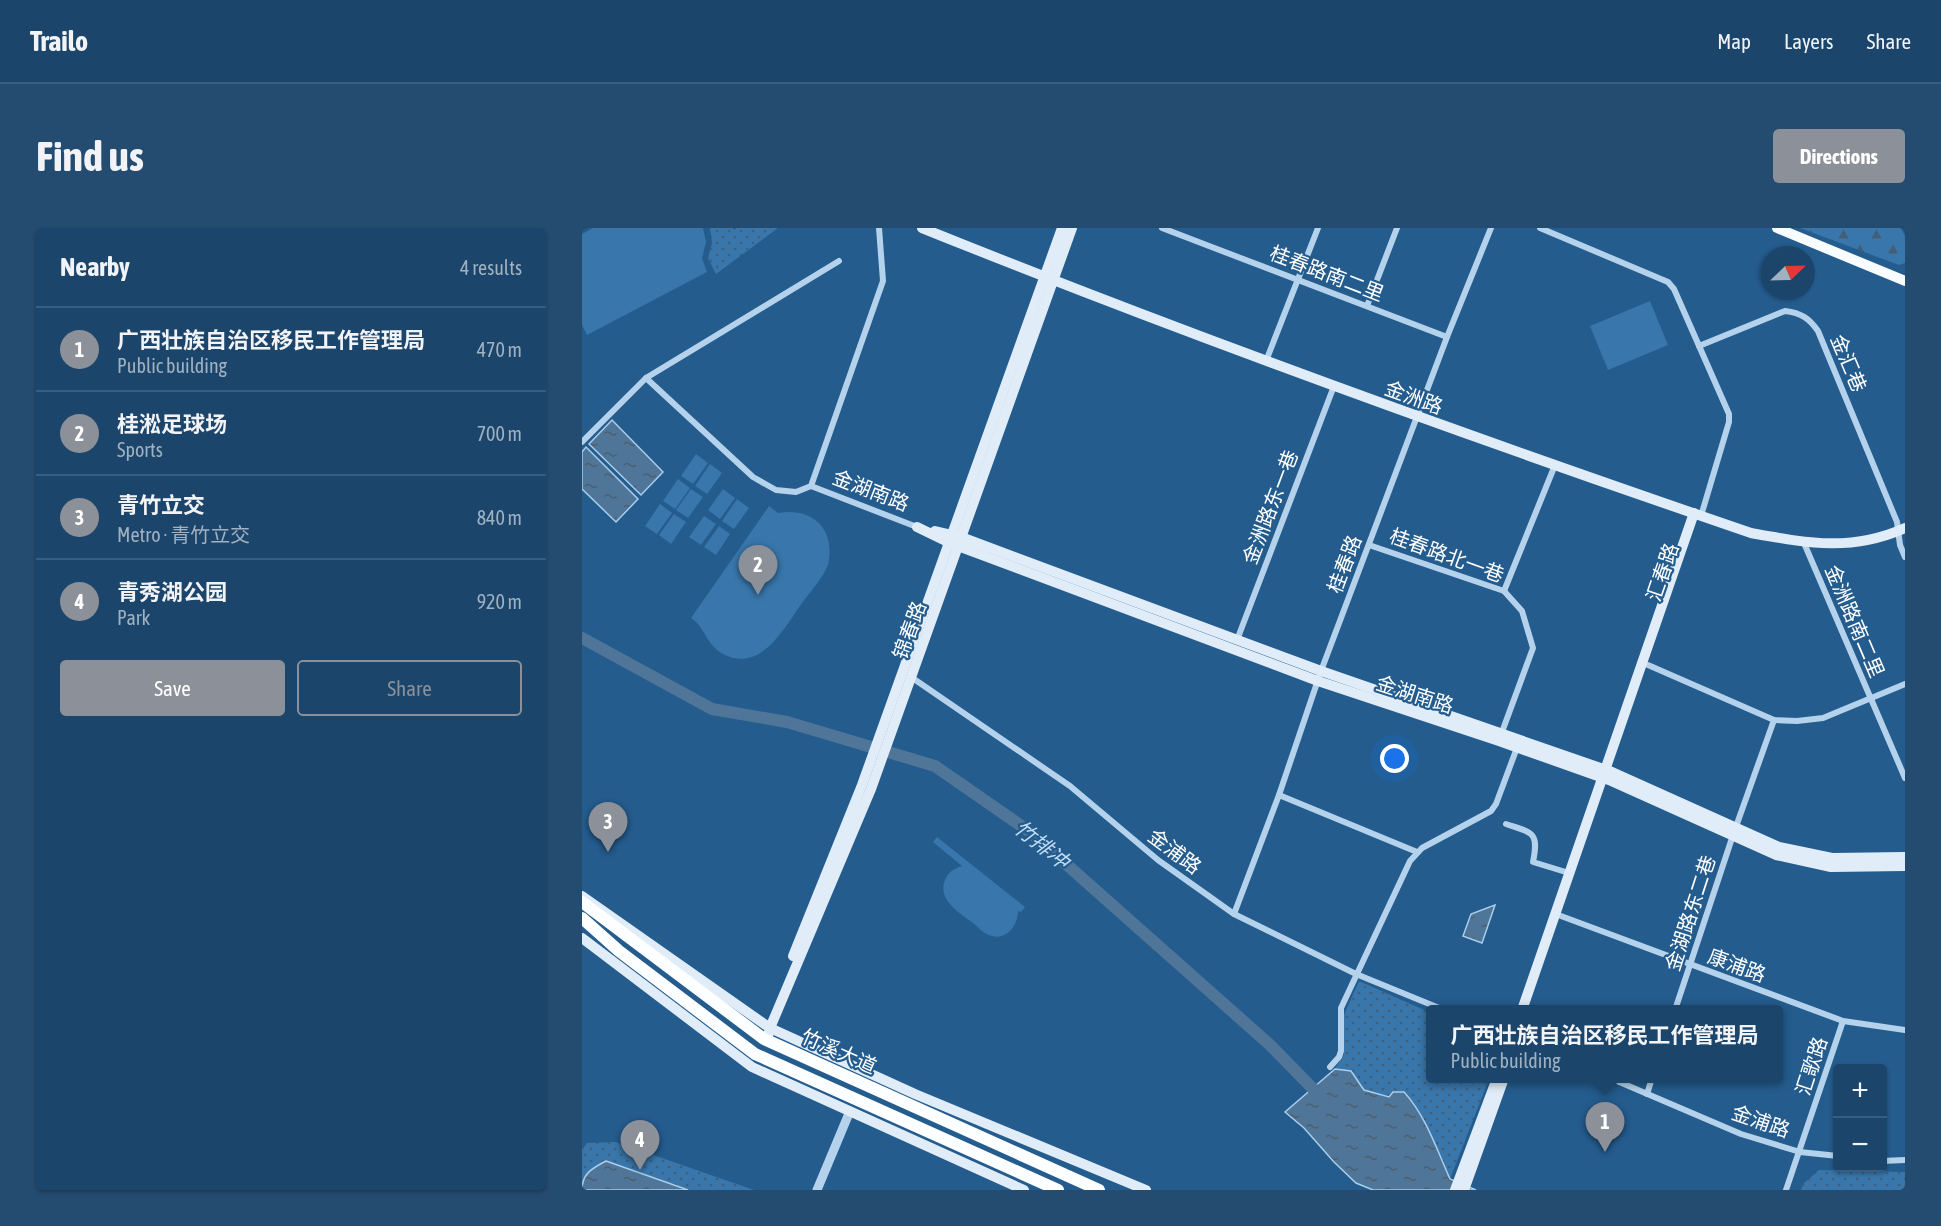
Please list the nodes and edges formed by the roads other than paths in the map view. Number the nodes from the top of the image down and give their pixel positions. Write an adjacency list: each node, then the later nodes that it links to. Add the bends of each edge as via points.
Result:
1 (879, 228): 24 (street, via 884,281)
2 (922, 228): 12 (main road, 金洲路)
3 (1062, 228): 12 (main road, 锦春路)
4 (1072, 228): 12 (main road, 锦春路)
5 (1162, 228): 13 (street, 桂春路南二里)
6 (1318, 228): 13 (street)
7 (1397, 228): 15 (street)
8 (1491, 228): 16 (street, 桂春路)
9 (1539, 228): 17 (street, 汇春路, via 1668,282)
10 (1777, 228): 14 (main road)
11 (839, 261): 19 (street)
12 (1049, 279): 18 (main road, 金洲路); 28 (main road, 锦春路)
13 (1298, 280): 15 (street, 桂春路南二里); 18 (street)
14 (1905, 281)
15 (1367, 306): 16 (street, 桂春路南二里)
16 (1447, 337): 21 (street, 桂春路)
17 (1699, 346): 25 (street, 汇春路, via 1729,422); 27 (street, 金汇巷, via 1785,311 1812,322)
18 (1266, 361): 20 (main road, 金洲路)
19 (646, 378): 22 (street); 24 (street, via 753,477 776,490 796,492)
20 (1334, 386): 21 (main road, 金洲路); 33 (street, 金洲路东一巷)
21 (1417, 417): 23 (main road, 金洲路); 30 (street, 桂春路)
22 (582, 442)
23 (1556, 465): 25 (main road, 金洲路); 32 (street)
24 (811, 486): 26 (street, 金湖南路)
25 (1697, 515): 29 (main road, 金洲路, via 1751,533); 34 (main road, 汇春路); 43 (main road, 汇春路)
26 (917, 527): 28 (main road, 金湖南路)
27 (1902, 530): 29 (main road, 金洲路, via 1846,544); 31 (street, 金汇巷, via 1900,545)
28 (955, 540): 33 (main road, 金湖南路); 35 (main road, 金湖南路); 36 (main road, 锦春路); 39 (main road, 锦春路)
29 (1804, 543): 38 (street, 金洲路南二里)
30 (1369, 545): 32 (street, 桂春路北一巷); 35 (street, 桂春路)
31 (1905, 557)
32 (1503, 591): 41 (street, 桂春路北一巷, via 1522,611 1533,648)
33 (1237, 640): 35 (main road, 金湖南路)
34 (1648, 665): 40 (street); 43 (main road, 汇春路)
35 (1320, 676): 41 (main road, 金湖南路); 42 (main road, 金湖南路); 45 (street, 桂春路)
36 (911, 677): 39 (main road, 锦春路); 53 (street, 金浦路, via 1070,786 1158,860)
37 (1905, 684): 38 (street)
38 (1870, 699): 40 (street, via 1824,718); 44 (street, 金洲路南二里)
39 (898, 701): 67 (main road, 锦春路, via 867,787)
40 (1774, 720): 47 (street, 金湖路东二巷)
41 (1502, 732): 42 (main road, 金湖南路)
42 (1518, 743): 43 (main road, 金湖南路); 48 (street, via 1491,811)
43 (1607, 775): 47 (main road, 金湖南路); 51 (main road, 汇春路); 54 (main road, 汇春路)
44 (1905, 778)
45 (1279, 795): 48 (street); 53 (street, 桂春路)
46 (1506, 824): 51 (street, via 1534,836 1533,862)
47 (1735, 831): 49 (main road, 金湖南路, via 1779,847 1832,858); 50 (main road, 金湖南路, via 1776,855 1831,867); 59 (street, 金湖路东二巷)
48 (1418, 852): 60 (street)
49 (1905, 857)
50 (1905, 866)
51 (1569, 873): 62 (main road, 汇春路)
52 (584, 900): 67 (main road); 67 (highway, 竹溪大道, via 629,937)
53 (1234, 914): 60 (street, 金浦路)
54 (1562, 916): 59 (street, 康浦路); 63 (main road, 汇春路)
55 (582, 918): 58 (highway, 竹溪大道)
56 (582, 932): 58 (main road)
57 (582, 938): 75 (main road, via 752,1067)
58 (606, 939): 82 (highway, 竹溪大道, via 755,1053)
59 (1690, 965): 64 (street, 金湖路东二巷); 65 (street, 康浦路)
60 (1356, 974): 61 (street, 金浦路); 68 (street, via 1341,1008 1341,1051)
61 (1432, 1005)
62 (1524, 1005)
63 (1531, 1005)
64 (1677, 1005)
65 (1843, 1021): 66 (street, 康浦路); 76 (street, 汇歌路)
66 (1905, 1030)
67 (766, 1032): 83 (highway, 竹溪大道); 84 (main road)
68 (1330, 1067)
69 (1499, 1083): 86 (main road)
70 (1499, 1083): 85 (main road)
71 (1500, 1083): 87 (main road, via 1495,1116)
72 (1622, 1083): 74 (street, 金浦路)
73 (1650, 1083): 74 (street)
74 (1647, 1094): 76 (street, 金浦路, via 1741,1134)
75 (850, 1111): 80 (street); 81 (main road)
76 (1800, 1152): 77 (street, 金浦路); 88 (street, 汇歌路)
77 (1833, 1155)
78 (1905, 1160): 79 (street)
79 (1887, 1161)
80 (818, 1190)
81 (1024, 1190)
82 (1058, 1190)
83 (1099, 1190)
84 (1146, 1190)
85 (1455, 1190)
86 (1464, 1190)
87 (1471, 1190)
88 (1786, 1190)

